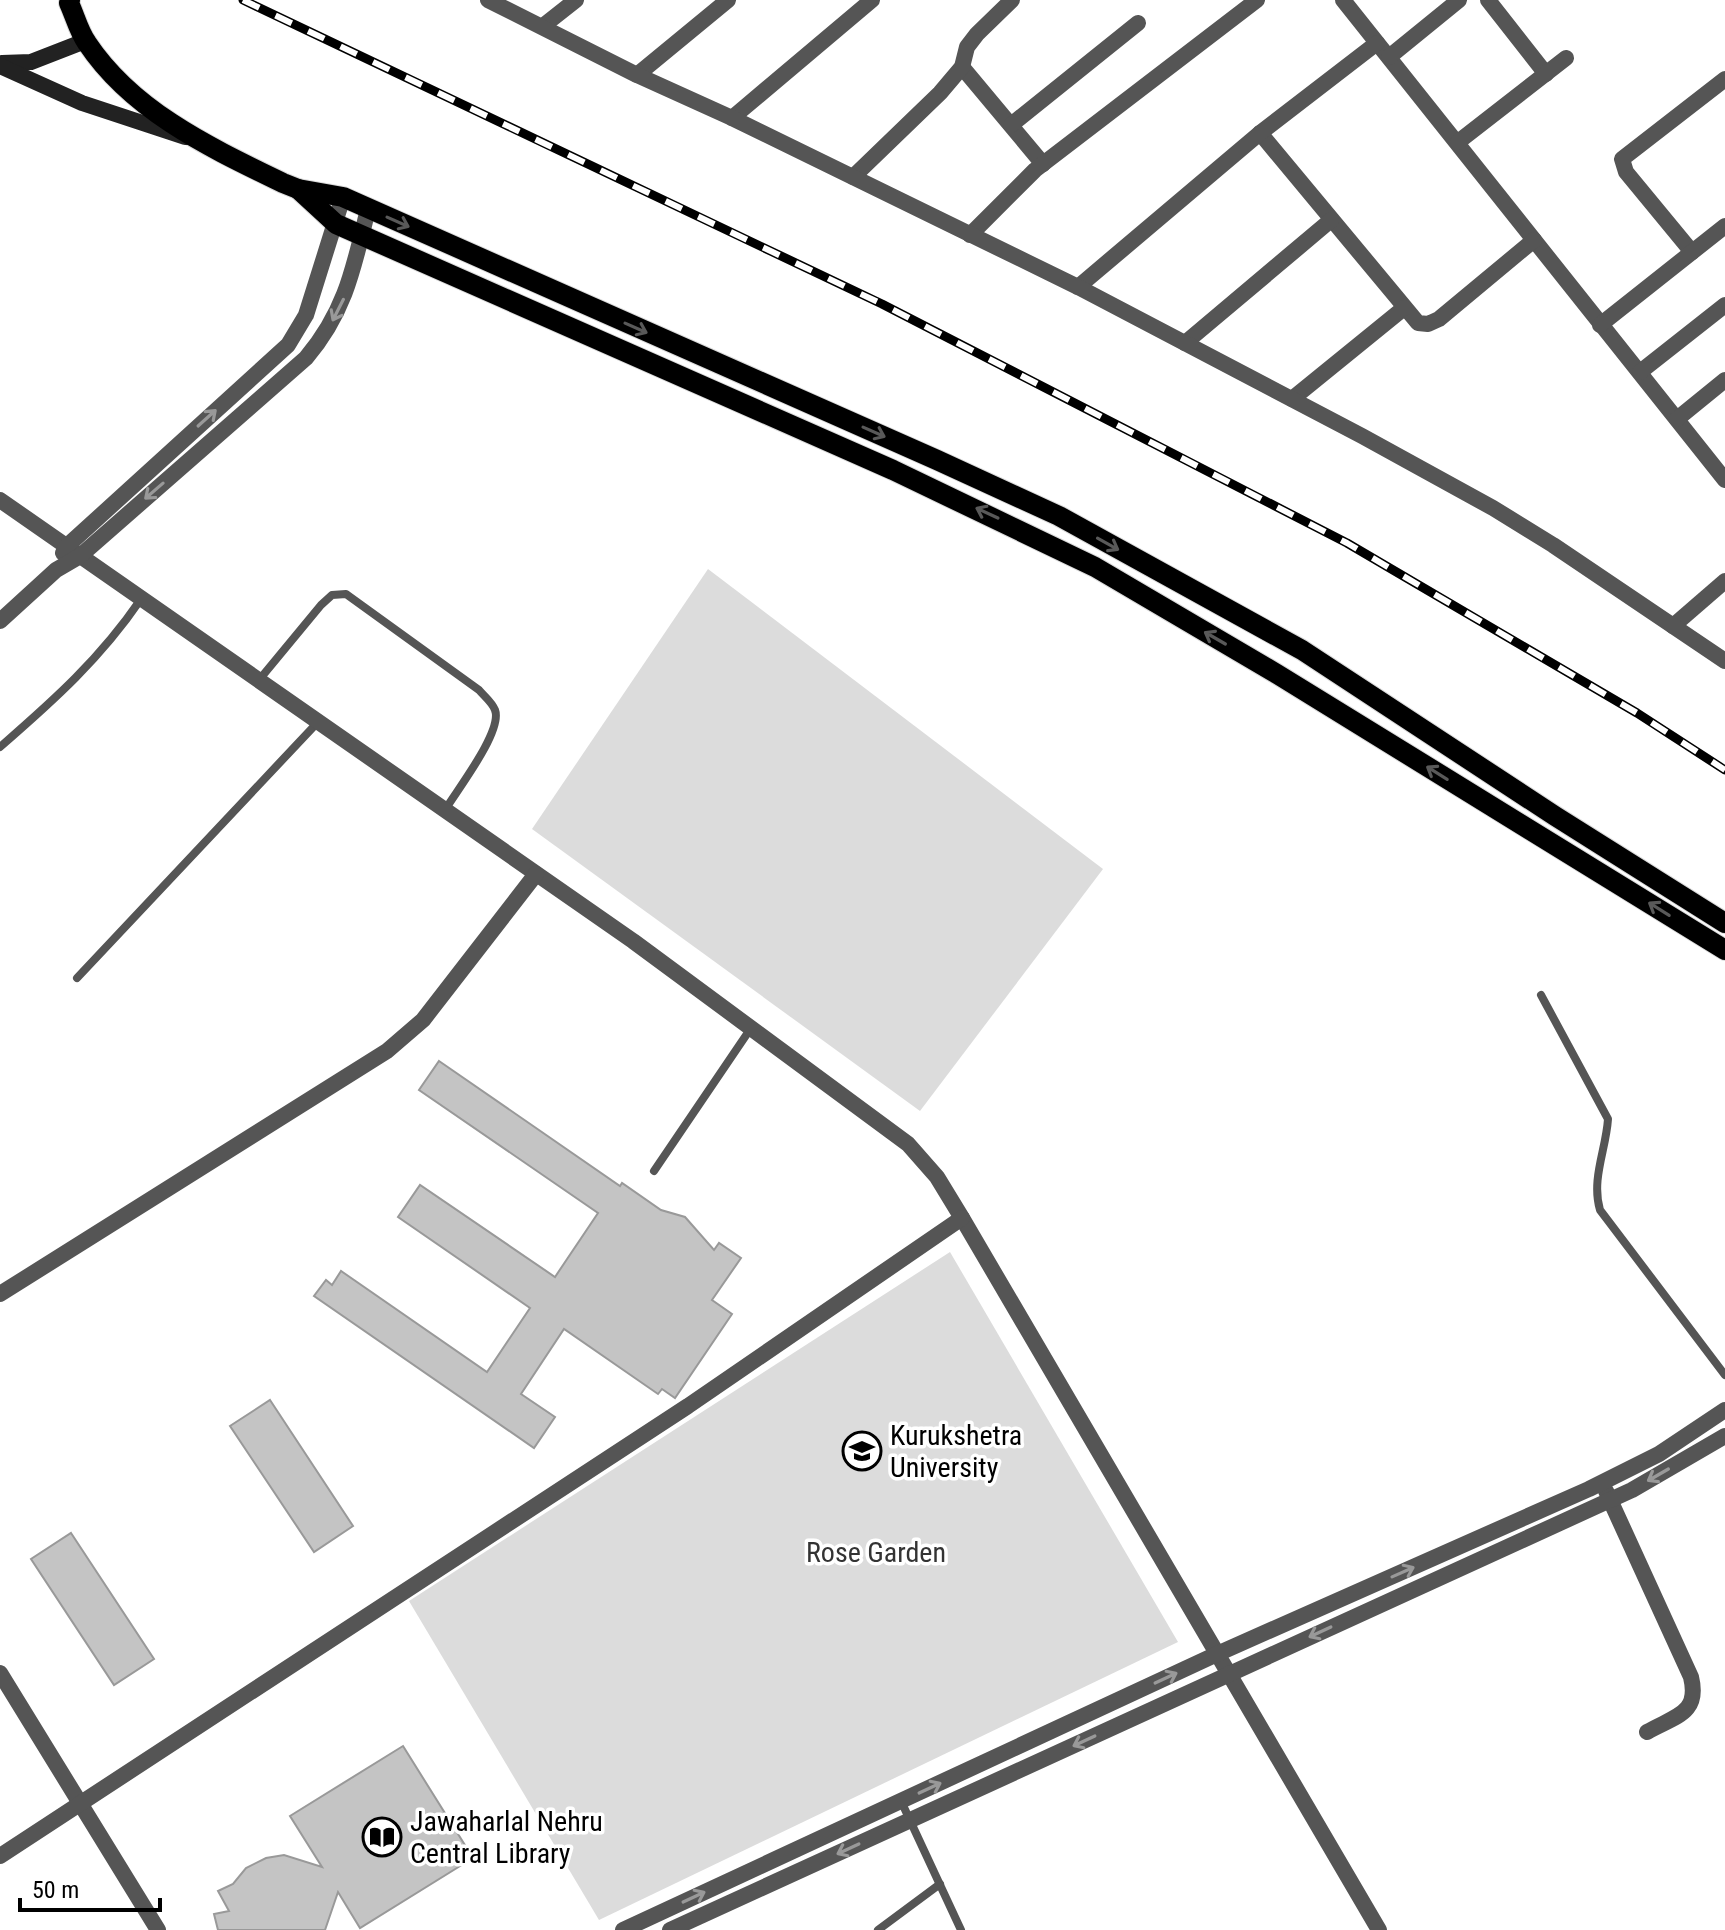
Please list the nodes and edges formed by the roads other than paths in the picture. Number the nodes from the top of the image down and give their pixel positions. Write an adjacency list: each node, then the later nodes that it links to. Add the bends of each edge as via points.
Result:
1 (70, 0): 13 (main road)
2 (488, 0): 12 (street)
3 (576, 0): 12 (street)
4 (728, 0): 20 (street)
5 (872, 0): 22 (street)
6 (1012, 0): 18 (street, via 967,47)
7 (1257, 0): 27 (street)
8 (1343, 0): 14 (street)
9 (1459, 0): 15 (street)
10 (1488, 0): 19 (street)
11 (1138, 23): 23 (street)
12 (543, 26): 20 (street)
13 (85, 41): 17 (main road, via 31,62); 25 (main road, via 135,96)
14 (1377, 43): 15 (street); 24 (street)
15 (1389, 57): 26 (street)
16 (1566, 58): 19 (street)
17 (0, 64): 25 (main road, via 82,103)
18 (962, 67): 23 (street); 28 (street)
19 (1546, 74): 26 (street)
20 (637, 75): 22 (street)
21 (1725, 79): 38 (street, via 1622,159 1626,172)
22 (732, 118): 28 (street)
23 (1011, 125): 27 (street)
24 (1260, 133): 32 (street); 39 (street)
25 (193, 139): 29 (main road)
26 (1458, 142): 37 (street)
27 (1043, 164): 36 (street)
28 (853, 177): 36 (street)
29 (298, 189): 30 (main road); 33 (main road)
30 (343, 197): 31 (main road); 33 (street)
31 (368, 209): 35 (street); 61 (main road, one-way to 61, via 1059,516 1302,650)
32 (1331, 220): 41 (street); 43 (street)
33 (336, 224): 35 (main road); 50 (street, one-way to 33, via 288,345 306,315)
34 (1725, 226): 38 (street)
35 (362, 235): 50 (street, one-way to 50, via 345,296 315,347); 62 (main road, one-way to 35, via 1095,567 893,470)
36 (970, 235): 39 (street)
37 (1534, 240): 41 (street, via 1439,319 1418,323); 42 (street)
38 (1692, 252): 42 (street)
39 (1078, 287): 43 (street)
40 (1725, 305): 44 (street)
41 (1404, 308): 46 (street)
42 (1600, 325): 44 (street)
43 (1185, 343): 46 (street)
44 (1640, 372): 47 (street)
45 (1725, 380): 47 (street)
46 (1292, 399): 54 (street, via 1493,508)
47 (1677, 419): 48 (street)
48 (1725, 480)
49 (0, 500): 50 (street)
50 (74, 551): 52 (street); 53 (street)
51 (1725, 581): 54 (street)
52 (141, 598): 56 (street); 58 (lane, via 79,676)
53 (0, 621)
54 (1673, 626): 55 (street)
55 (1725, 661)
56 (259, 680): 57 (street); 59 (lane, via 321,605 332,595 346,594 479,690 494,707 497,720 491,735)
57 (319, 722): 59 (street); 63 (lane)
58 (0, 747)
59 (445, 810): 60 (street)
60 (536, 874): 65 (street); 68 (street, via 423,1020 387,1051)
61 (1725, 923)
62 (1725, 950)
63 (77, 978)
64 (1541, 995): 69 (lane, via 1608,1119 1595,1185 1600,1210)
65 (751, 1028): 66 (lane); 67 (street, via 908,1144)
66 (654, 1171)
67 (962, 1218): 74 (street); 79 (street, via 675,1415)
68 (0, 1294)
69 (1725, 1375)
70 (1725, 1410): 72 (street, via 1659,1454)
71 (1725, 1436): 73 (street, one-way to 73)
72 (1602, 1483): 73 (street); 74 (street, one-way to 72)
73 (1610, 1500): 76 (street, one-way to 76); 77 (street, via 1695,1694 1684,1711)
74 (1217, 1654): 76 (street); 78 (street, one-way to 74)
75 (0, 1673): 79 (street)
76 (1229, 1675): 80 (street, one-way to 80); 88 (street)
77 (1647, 1732)
78 (901, 1801): 80 (lane); 84 (street, one-way to 78)
79 (81, 1805): 81 (street); 83 (street)
80 (910, 1820): 82 (lane); 85 (street, one-way to 85)
81 (0, 1856)
82 (940, 1884): 86 (lane); 87 (lane)
83 (158, 1930)
84 (623, 1930)
85 (670, 1930)
86 (878, 1930)
87 (961, 1930)
88 (1379, 1930)

